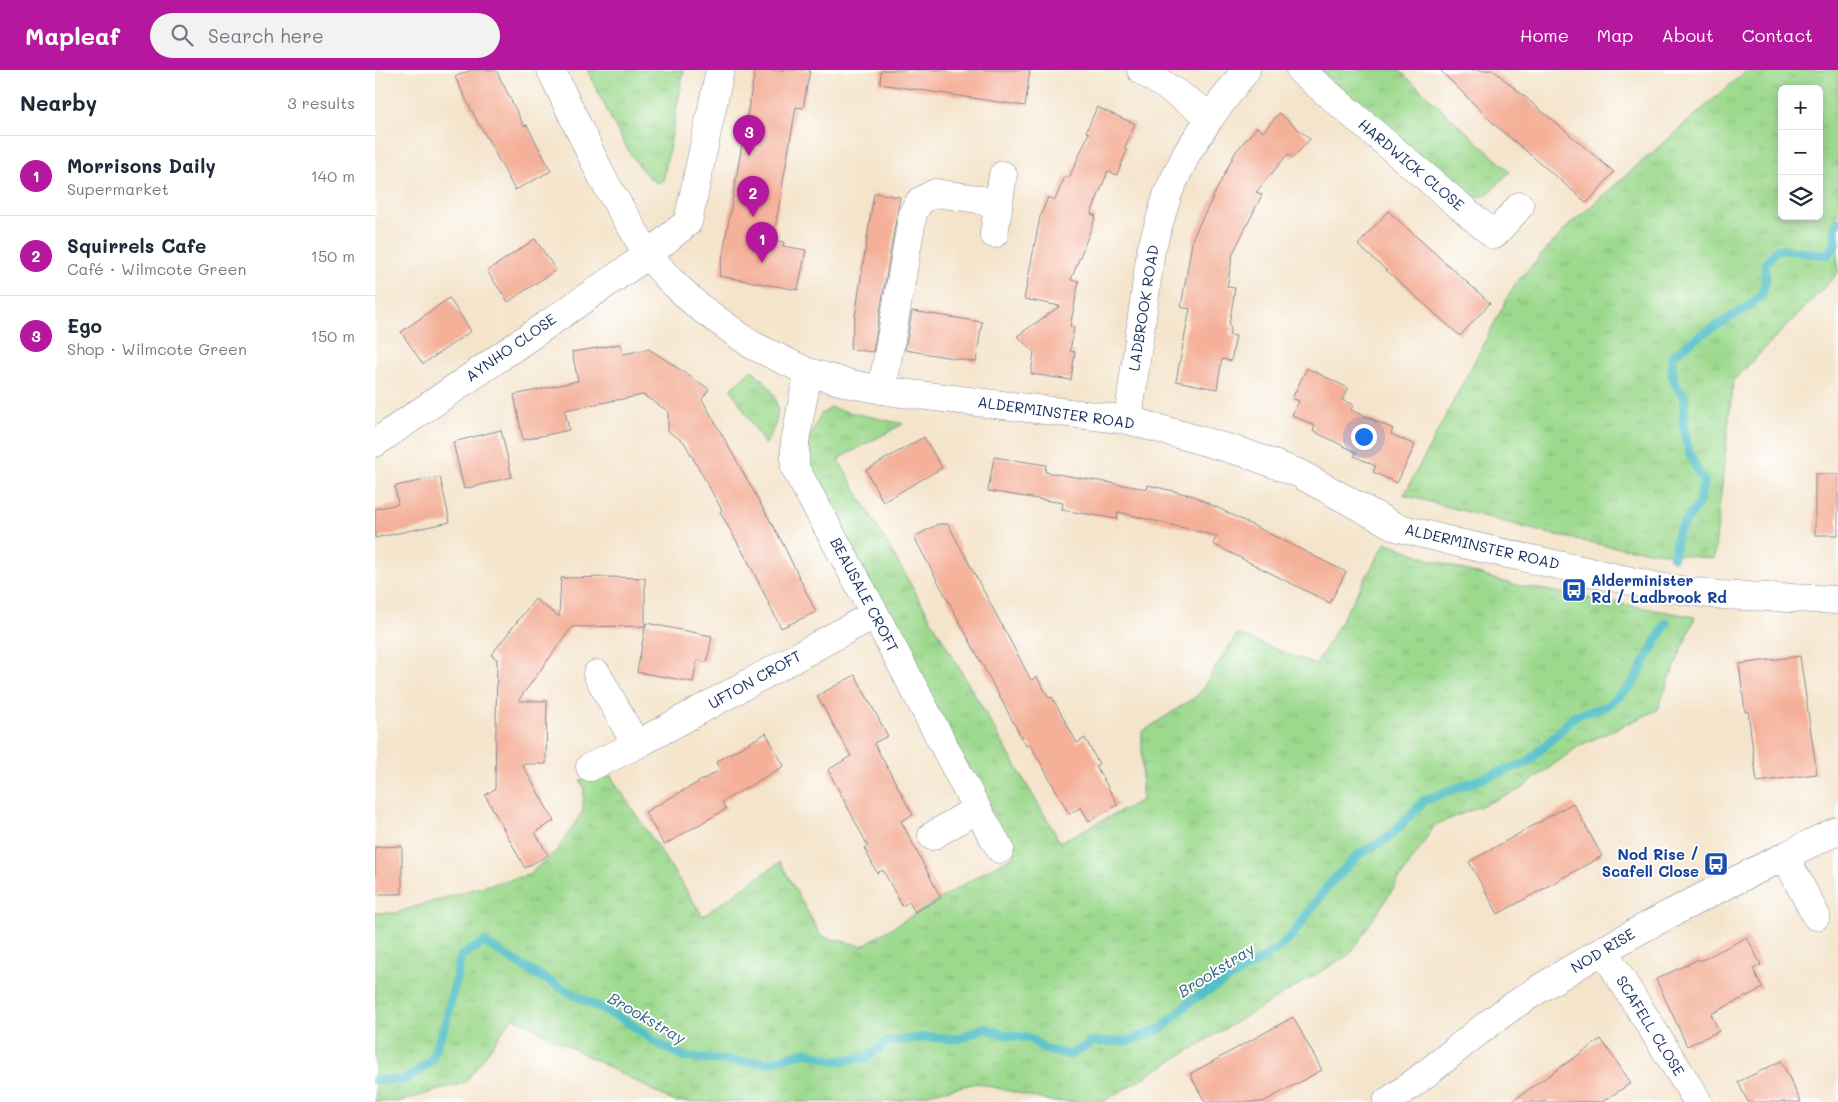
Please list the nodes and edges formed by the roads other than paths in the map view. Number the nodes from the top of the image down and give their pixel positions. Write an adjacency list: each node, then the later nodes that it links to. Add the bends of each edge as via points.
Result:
1 (551, 70): 11 (street, ALDERMINSTER ROAD, via 603,179)
2 (720, 70): 11 (street, AYNHO CLOSE, via 687,222)
3 (1141, 70): 6 (street)
4 (1246, 70): 6 (street, LADBROOK ROAD)
5 (1299, 70): 9 (street, HARDWICK CLOSE, via 1494,235)
6 (1211, 116): 14 (street, LADBROOK ROAD, via 1187,153 1168,194 1151,250)
7 (1003, 175): 8 (street)
8 (997, 206): 10 (street); 13 (street, via 978,199 935,193 920,201 913,213)
9 (1519, 206)
10 (994, 234)
11 (648, 254): 12 (street, ALDERMINSTER ROAD, via 698,306 752,345); 15 (street, AYNHO CLOSE)
12 (808, 372): 13 (street, ALDERMINSTER ROAD); 17 (street, BEAUSALE CROFT, via 795,442 795,468)
13 (882, 390): 14 (street, ALDERMINSTER ROAD)
14 (1128, 420): 16 (street, ALDERMINSTER ROAD, via 1245,452 1298,473 1395,526 1463,544 1658,587 1719,595)
15 (377, 438)
16 (1838, 600)
17 (875, 614): 19 (street, UFTON CROFT); 21 (street, BEAUSALE CROFT)
18 (597, 674): 19 (street)
19 (636, 745): 20 (street, UFTON CROFT)
20 (589, 767)
21 (977, 809): 23 (street); 24 (street, BEAUSALE CROFT)
22 (1838, 830): 25 (street, NOD RISE)
23 (933, 836)
24 (1000, 849)
25 (1785, 856): 26 (street); 27 (street, NOD RISE, via 1659,918)
26 (1815, 916)
27 (1603, 950): 28 (street, NOD RISE, via 1518,1002); 29 (street, SCAFELL CLOSE)
28 (1387, 1102)
29 (1698, 1102)

